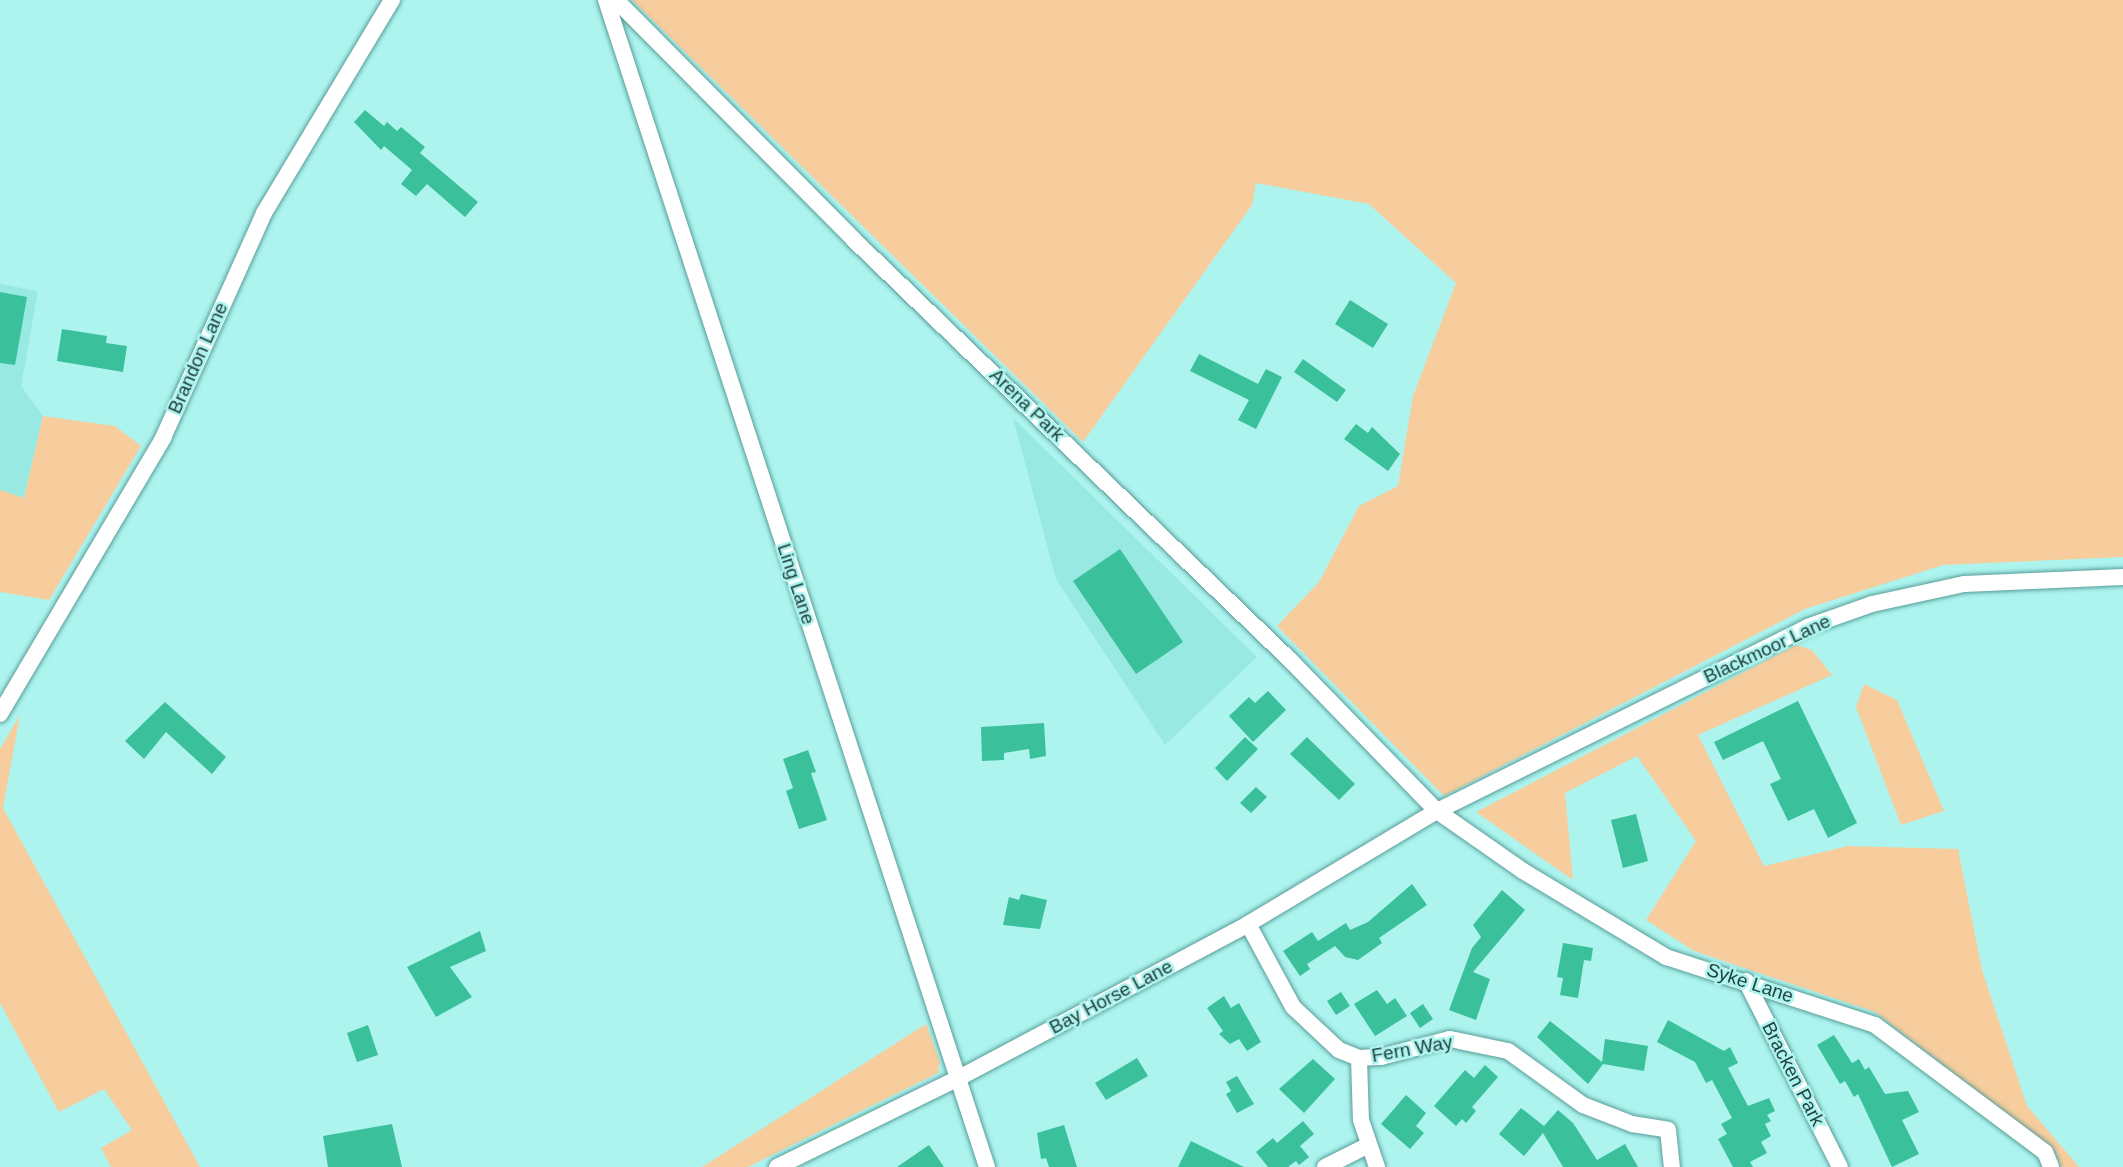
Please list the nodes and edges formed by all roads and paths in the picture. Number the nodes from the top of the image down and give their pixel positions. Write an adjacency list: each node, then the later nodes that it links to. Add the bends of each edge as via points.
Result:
1 (393, 0): 5 (street, Brandon Lane, via 264,213 163,438)
2 (606, 0): 10 (street, Ling Lane)
3 (616, 0): 6 (street, Arena Park, via 854,240 1256,627)
4 (2123, 577): 6 (street, Blackmoor Lane, via 1964,584 1871,604 1769,645)
5 (0, 714)
6 (1437, 811): 7 (street, Bay Horse Lane); 8 (street, Syke Lane, via 1524,871 1666,957)
7 (1248, 924): 9 (street, Fern Way, via 1293,1007 1320,1037); 10 (street, Bay Horse Lane)
8 (1746, 981): 17 (street, Bracken Park); 18 (street, Syke Lane, via 1875,1025 2045,1152)
9 (1359, 1058): 11 (street, via 1358,1093); 16 (street, Fern Way, via 1450,1039 1508,1051 1583,1105 1632,1124 1668,1130)
10 (957, 1079): 12 (street, Bay Horse Lane); 13 (street, Ling Lane)
11 (1367, 1146): 14 (street); 15 (street)
12 (777, 1167)
13 (987, 1167)
14 (1325, 1167)
15 (1377, 1167)
16 (1672, 1167)
17 (1840, 1167)
18 (2051, 1167)

